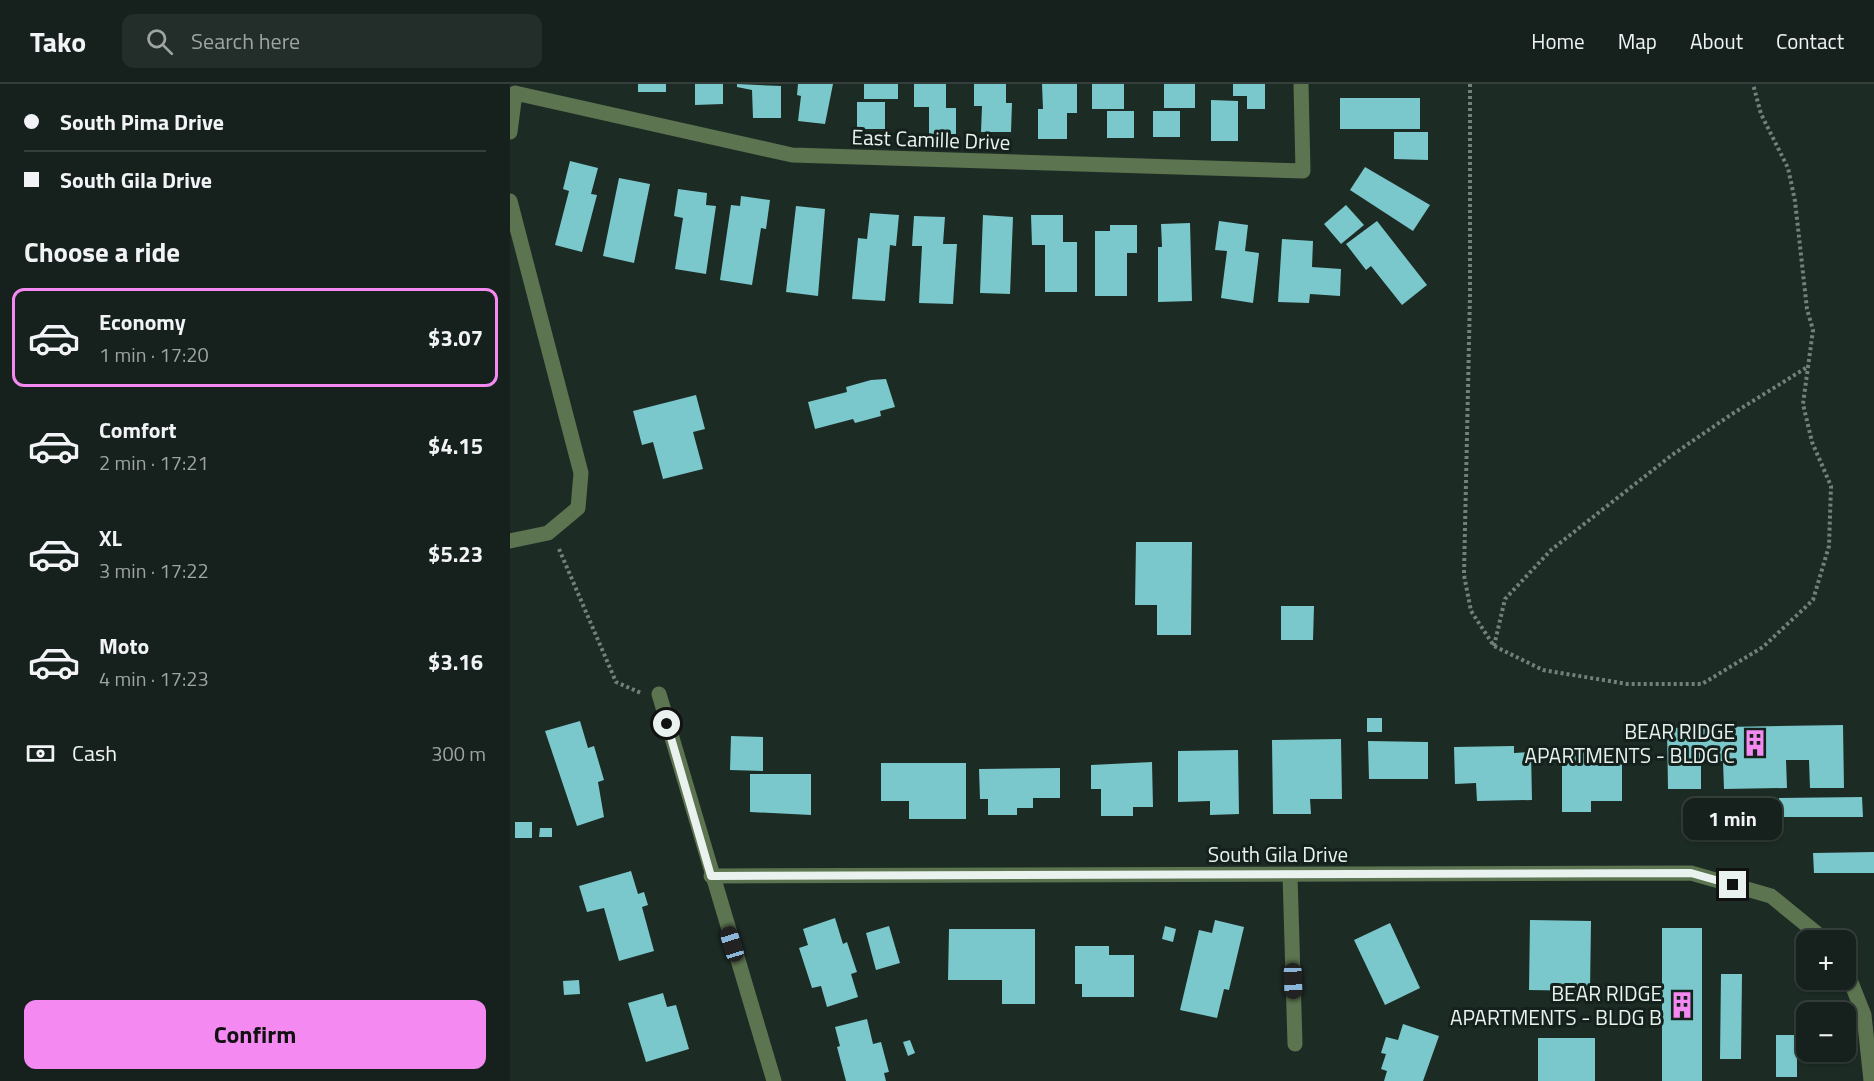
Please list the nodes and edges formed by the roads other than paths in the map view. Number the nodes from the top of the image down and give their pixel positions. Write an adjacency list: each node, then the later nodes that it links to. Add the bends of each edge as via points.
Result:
1 (1300, 84): 2 (street, East Camille Drive, via 1303,171 792,155)
2 (512, 93): 3 (street, East Camille Drive)
3 (510, 132)
4 (510, 201): 5 (street, via 581,473 578,508 548,533)
5 (510, 541)
6 (660, 698): 8 (street)
7 (1290, 875): 8 (street, South Gila Drive); 9 (street, South Gila Drive, via 1691,873 1771,896); 11 (street)
8 (711, 876): 12 (street)
9 (1813, 930)
10 (1854, 990): 13 (street, via 1864,1015)
11 (1294, 1044)
12 (774, 1081)
13 (1870, 1081)

